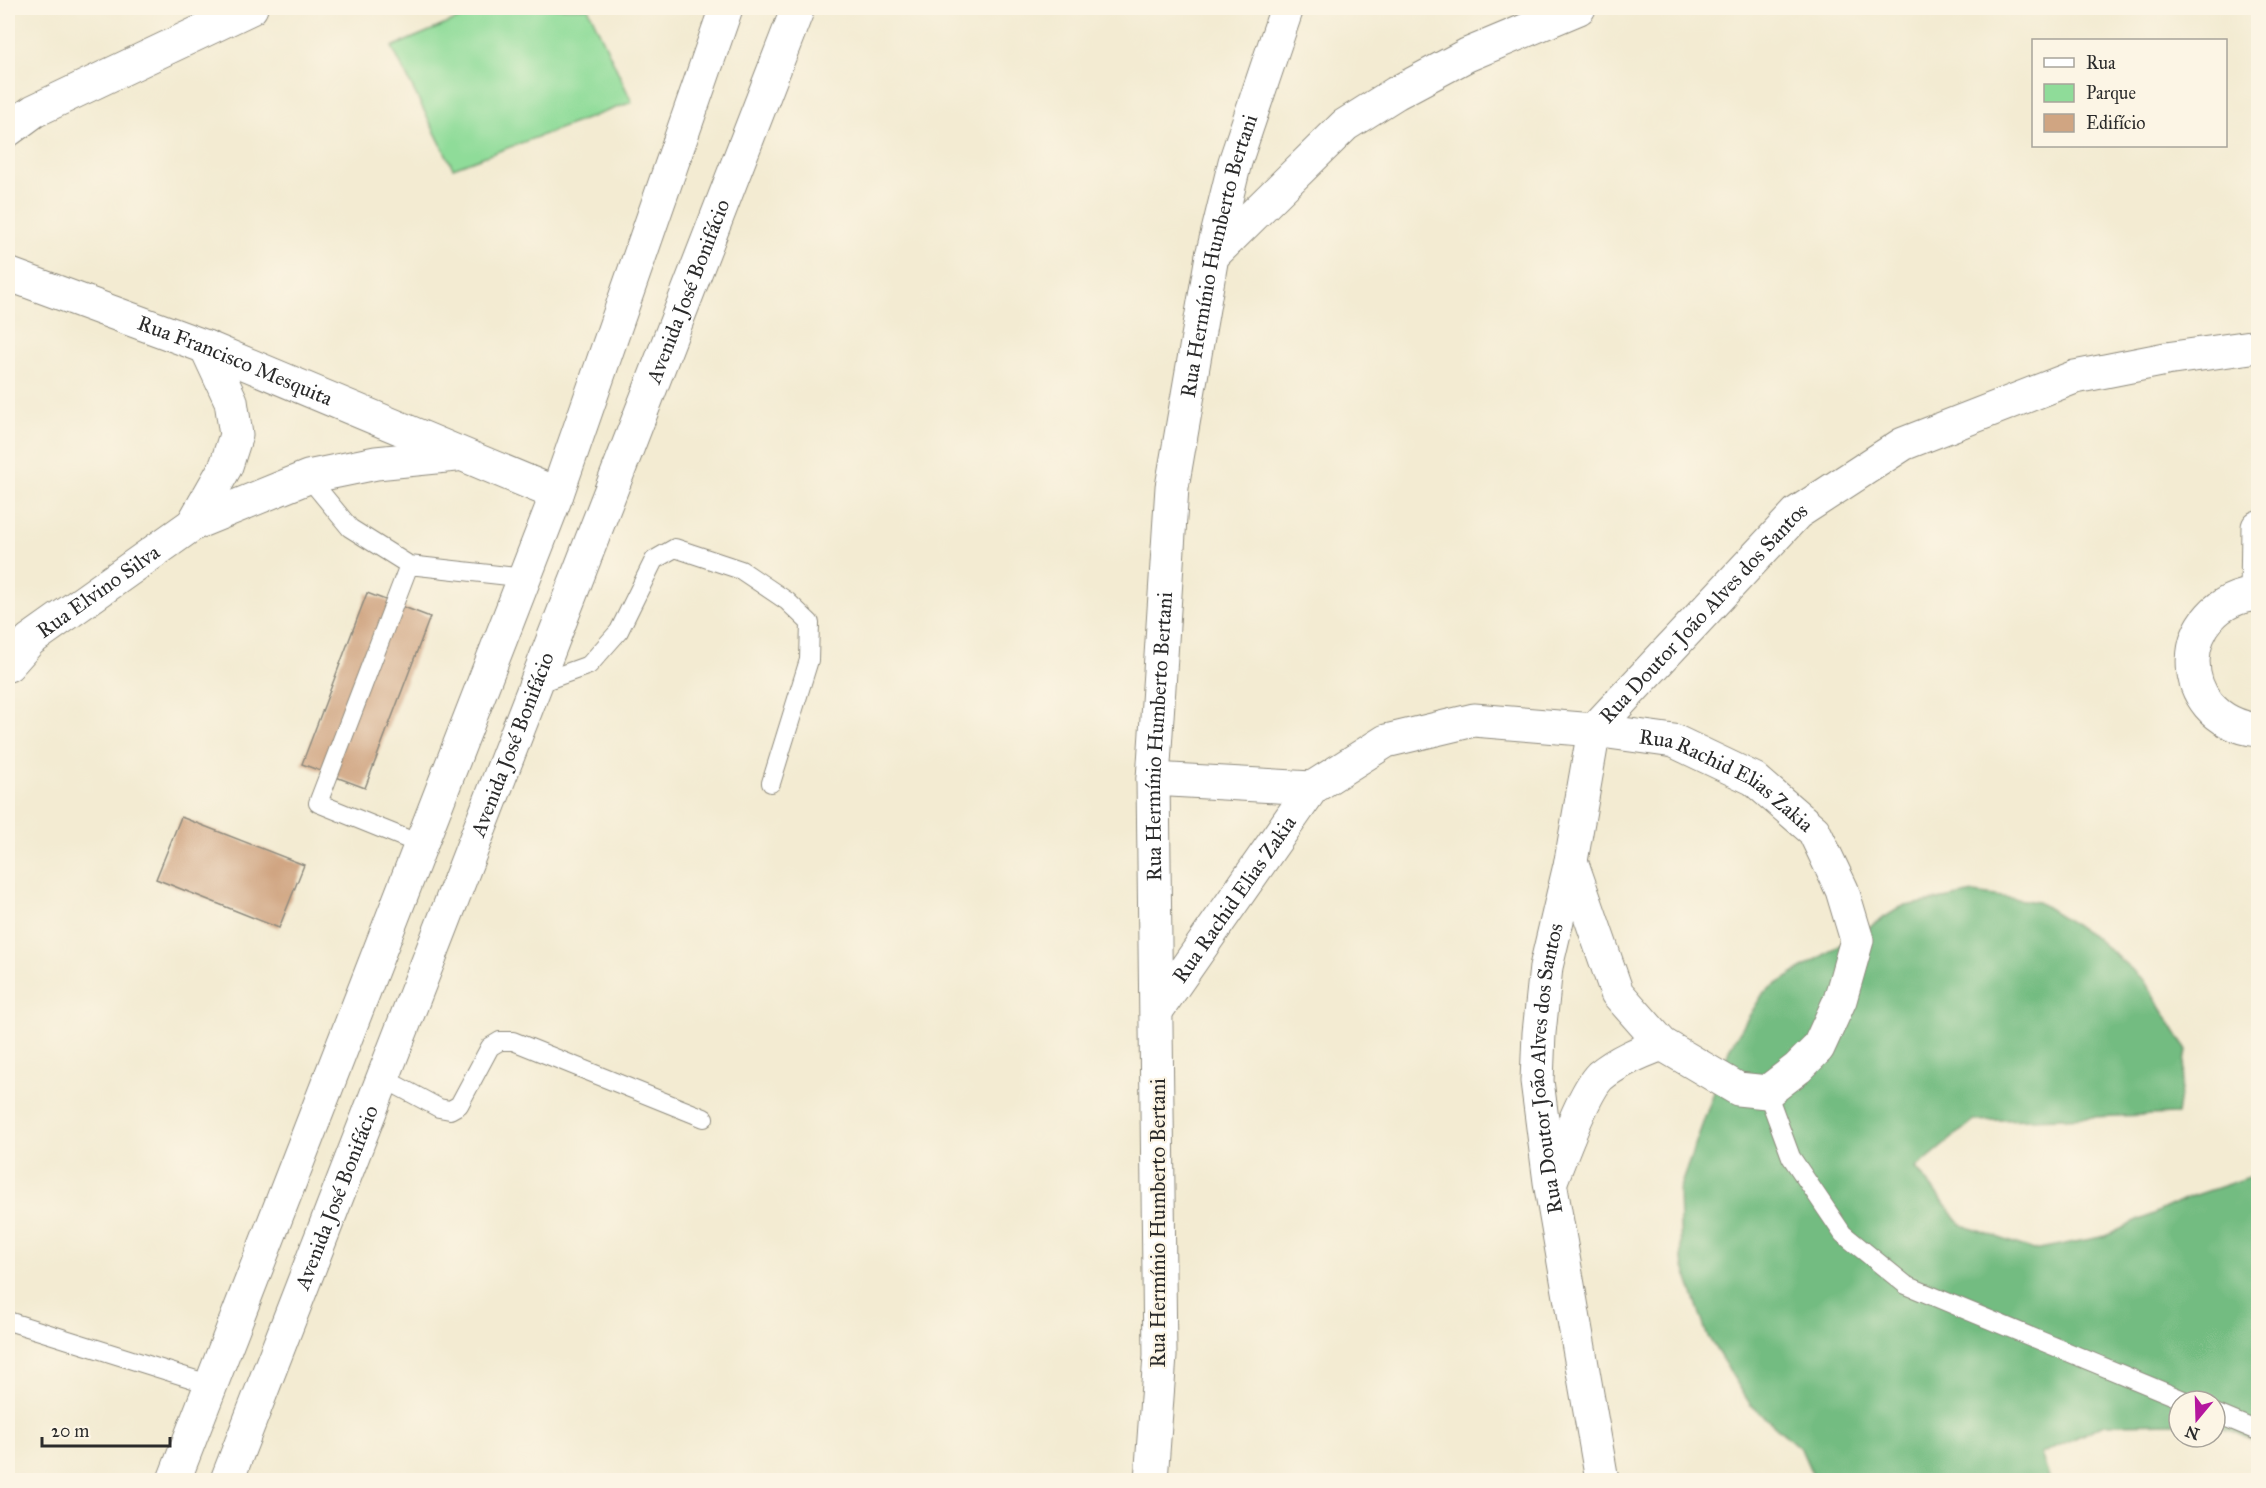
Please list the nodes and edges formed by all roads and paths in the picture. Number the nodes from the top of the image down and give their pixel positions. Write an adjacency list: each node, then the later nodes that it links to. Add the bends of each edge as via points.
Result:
1 (251, 8): 6 (street)
2 (726, 8): 14 (street)
3 (798, 8): 21 (street, Avenida José Bonifácio)
4 (1287, 8): 8 (street, Rua Hermínio Humberto Bertani, via 1235,162)
5 (1578, 8): 8 (street, via 1467,55 1345,125)
6 (21, 107): 7 (street)
7 (8, 130)
8 (1212, 256): 24 (street, Rua Hermínio Humberto Bertani, via 1172,487)
9 (8, 274): 11 (street, Rua Francisco Mesquita)
10 (2259, 346): 22 (street, Rua Doutor João Alves dos Santos, via 2075,377 1903,444 1797,513)
11 (206, 347): 12 (street, Rua Francisco Mesquita); 15 (street, via 231,401 236,435 226,466)
12 (461, 454): 13 (street, via 376,463); 14 (street, Rua Francisco Mesquita)
13 (308, 477): 15 (street); 17 (lane, via 350,528)
14 (557, 494): 18 (street)
15 (193, 525): 20 (street, Rua Elvino Silva, via 30,640)
16 (2259, 527): 19 (street)
17 (409, 564): 18 (lane); 27 (lane, via 318,803)
18 (526, 578): 27 (street)
19 (2258, 594): 23 (street, via 2235,599 2203,626 2192,665 2196,686 2222,719 2241,728)
20 (8, 665)
21 (536, 684): 25 (lane, via 589,665 619,632 654,560 675,548 741,570 787,601 810,623 809,660); 31 (street, Avenida José Bonifácio)
22 (1594, 730): 26 (street, Rua Rachid Elias Zakia, via 1474,720 1386,741); 28 (street, Rua Doutor João Alves dos Santos); 32 (street, Rua Rachid Elias Zakia, via 1674,741 1755,779 1814,831 1842,890 1857,940 1840,1000 1818,1048)
23 (2259, 730)
24 (1153, 779): 26 (street, Rua Rachid Elias Zakia); 29 (street, Rua Hermínio Humberto Bertani)
25 (771, 783)
26 (1312, 788): 29 (street, Rua Rachid Elias Zakia)
27 (422, 845): 36 (street)
28 (1571, 861): 30 (street, via 1617,993); 34 (street, Rua Doutor João Alves dos Santos, via 1546,967 1539,1033 1537,1081)
29 (1157, 1010): 42 (street, Rua Hermínio Humberto Bertani, via 1160,1356)
30 (1662, 1044): 32 (street, via 1738,1089); 34 (street, via 1635,1054 1599,1077)
31 (383, 1078): 33 (lane, via 450,1110 459,1106 490,1047 500,1041 513,1041); 41 (street, Avenida José Bonifácio)
32 (1767, 1092): 37 (lane, via 1791,1157 1843,1234 1906,1285)
33 (704, 1118)
34 (1550, 1182): 43 (street, Rua Doutor João Alves dos Santos)
35 (8, 1321): 36 (lane)
36 (212, 1385): 40 (street)
37 (2167, 1393)
38 (2227, 1418): 39 (lane)
39 (2259, 1431)
40 (174, 1480)
41 (227, 1480)
42 (1152, 1480)
43 (1602, 1480)

